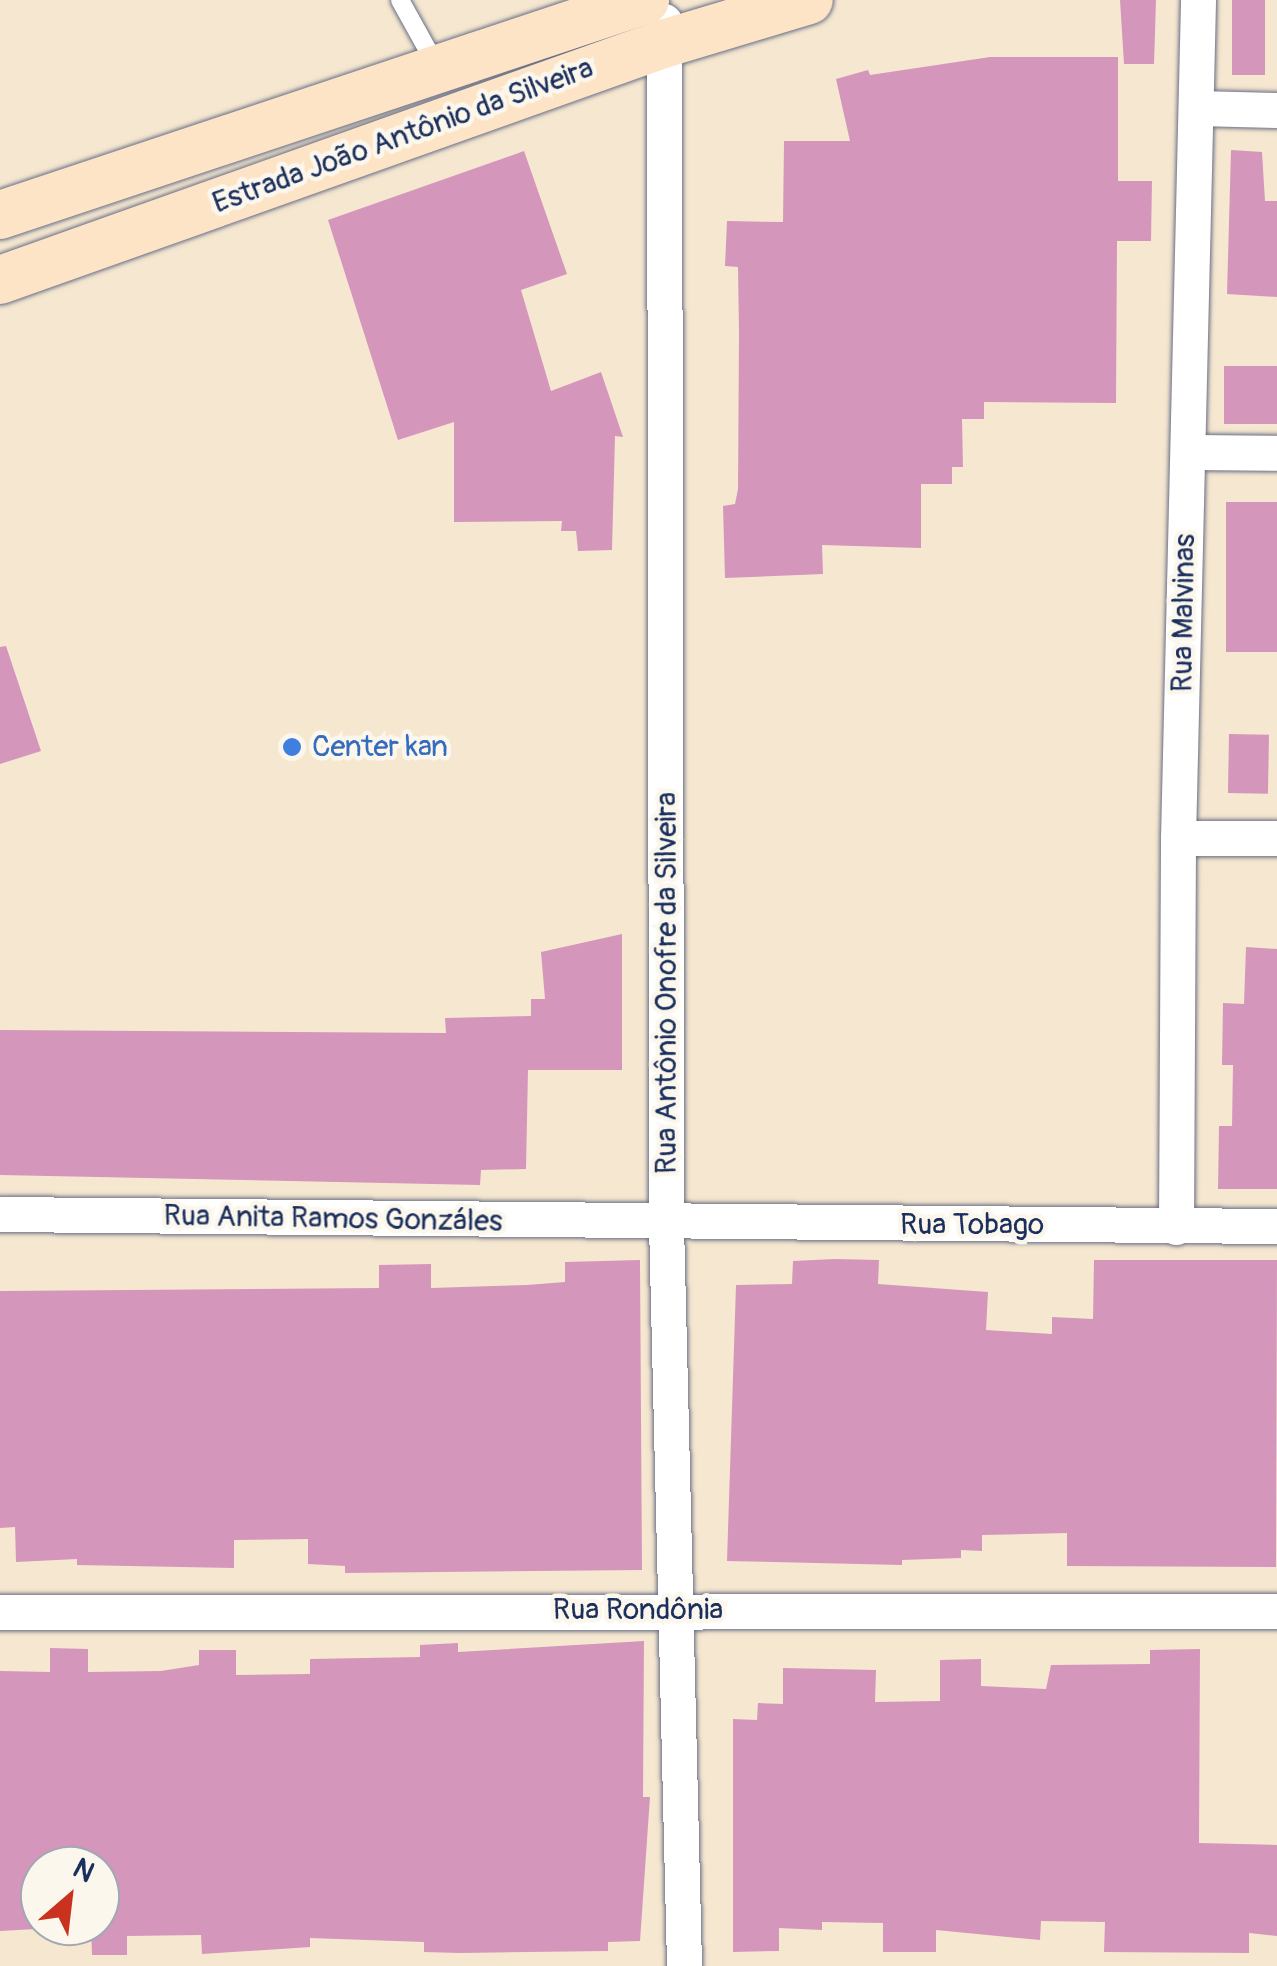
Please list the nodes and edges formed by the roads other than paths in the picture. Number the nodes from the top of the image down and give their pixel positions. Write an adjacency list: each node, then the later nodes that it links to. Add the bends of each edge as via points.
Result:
1 (400, 0): 6 (lane)
2 (645, 0): 6 (main road, Estrada João Antônio da Silveira)
3 (809, 0): 5 (main road, Estrada João Antônio da Silveira)
4 (1198, 0): 7 (street, Rua Malvinas)
5 (664, 22): 10 (main road, Estrada João Antônio da Silveira); 16 (street, Rua Antônio Onofre da Silveira)
6 (438, 69): 9 (main road, Estrada João Antônio da Silveira)
7 (1196, 108): 8 (street); 11 (street, Rua Malvinas)
8 (1277, 110)
9 (0, 215)
10 (0, 280)
11 (1188, 452): 12 (street); 13 (street, Rua Malvinas)
12 (1277, 453)
13 (1178, 838): 14 (street); 18 (street, Rua Malvinas)
14 (1277, 838)
15 (0, 1214): 16 (street, Rua Anita Ramos Gonzáles)
16 (666, 1223): 18 (street, Rua Tobago); 19 (street, Rua Antônio Onofre da Silveira)
17 (1277, 1226): 18 (street, Rua Tobago)
18 (1176, 1227)
19 (674, 1610): 20 (street, Rua Rondônia); 21 (street, Rua Rondônia); 22 (street, Rua Antônio Onofre da Silveira)
20 (1277, 1610)
21 (0, 1612)
22 (684, 1966)

